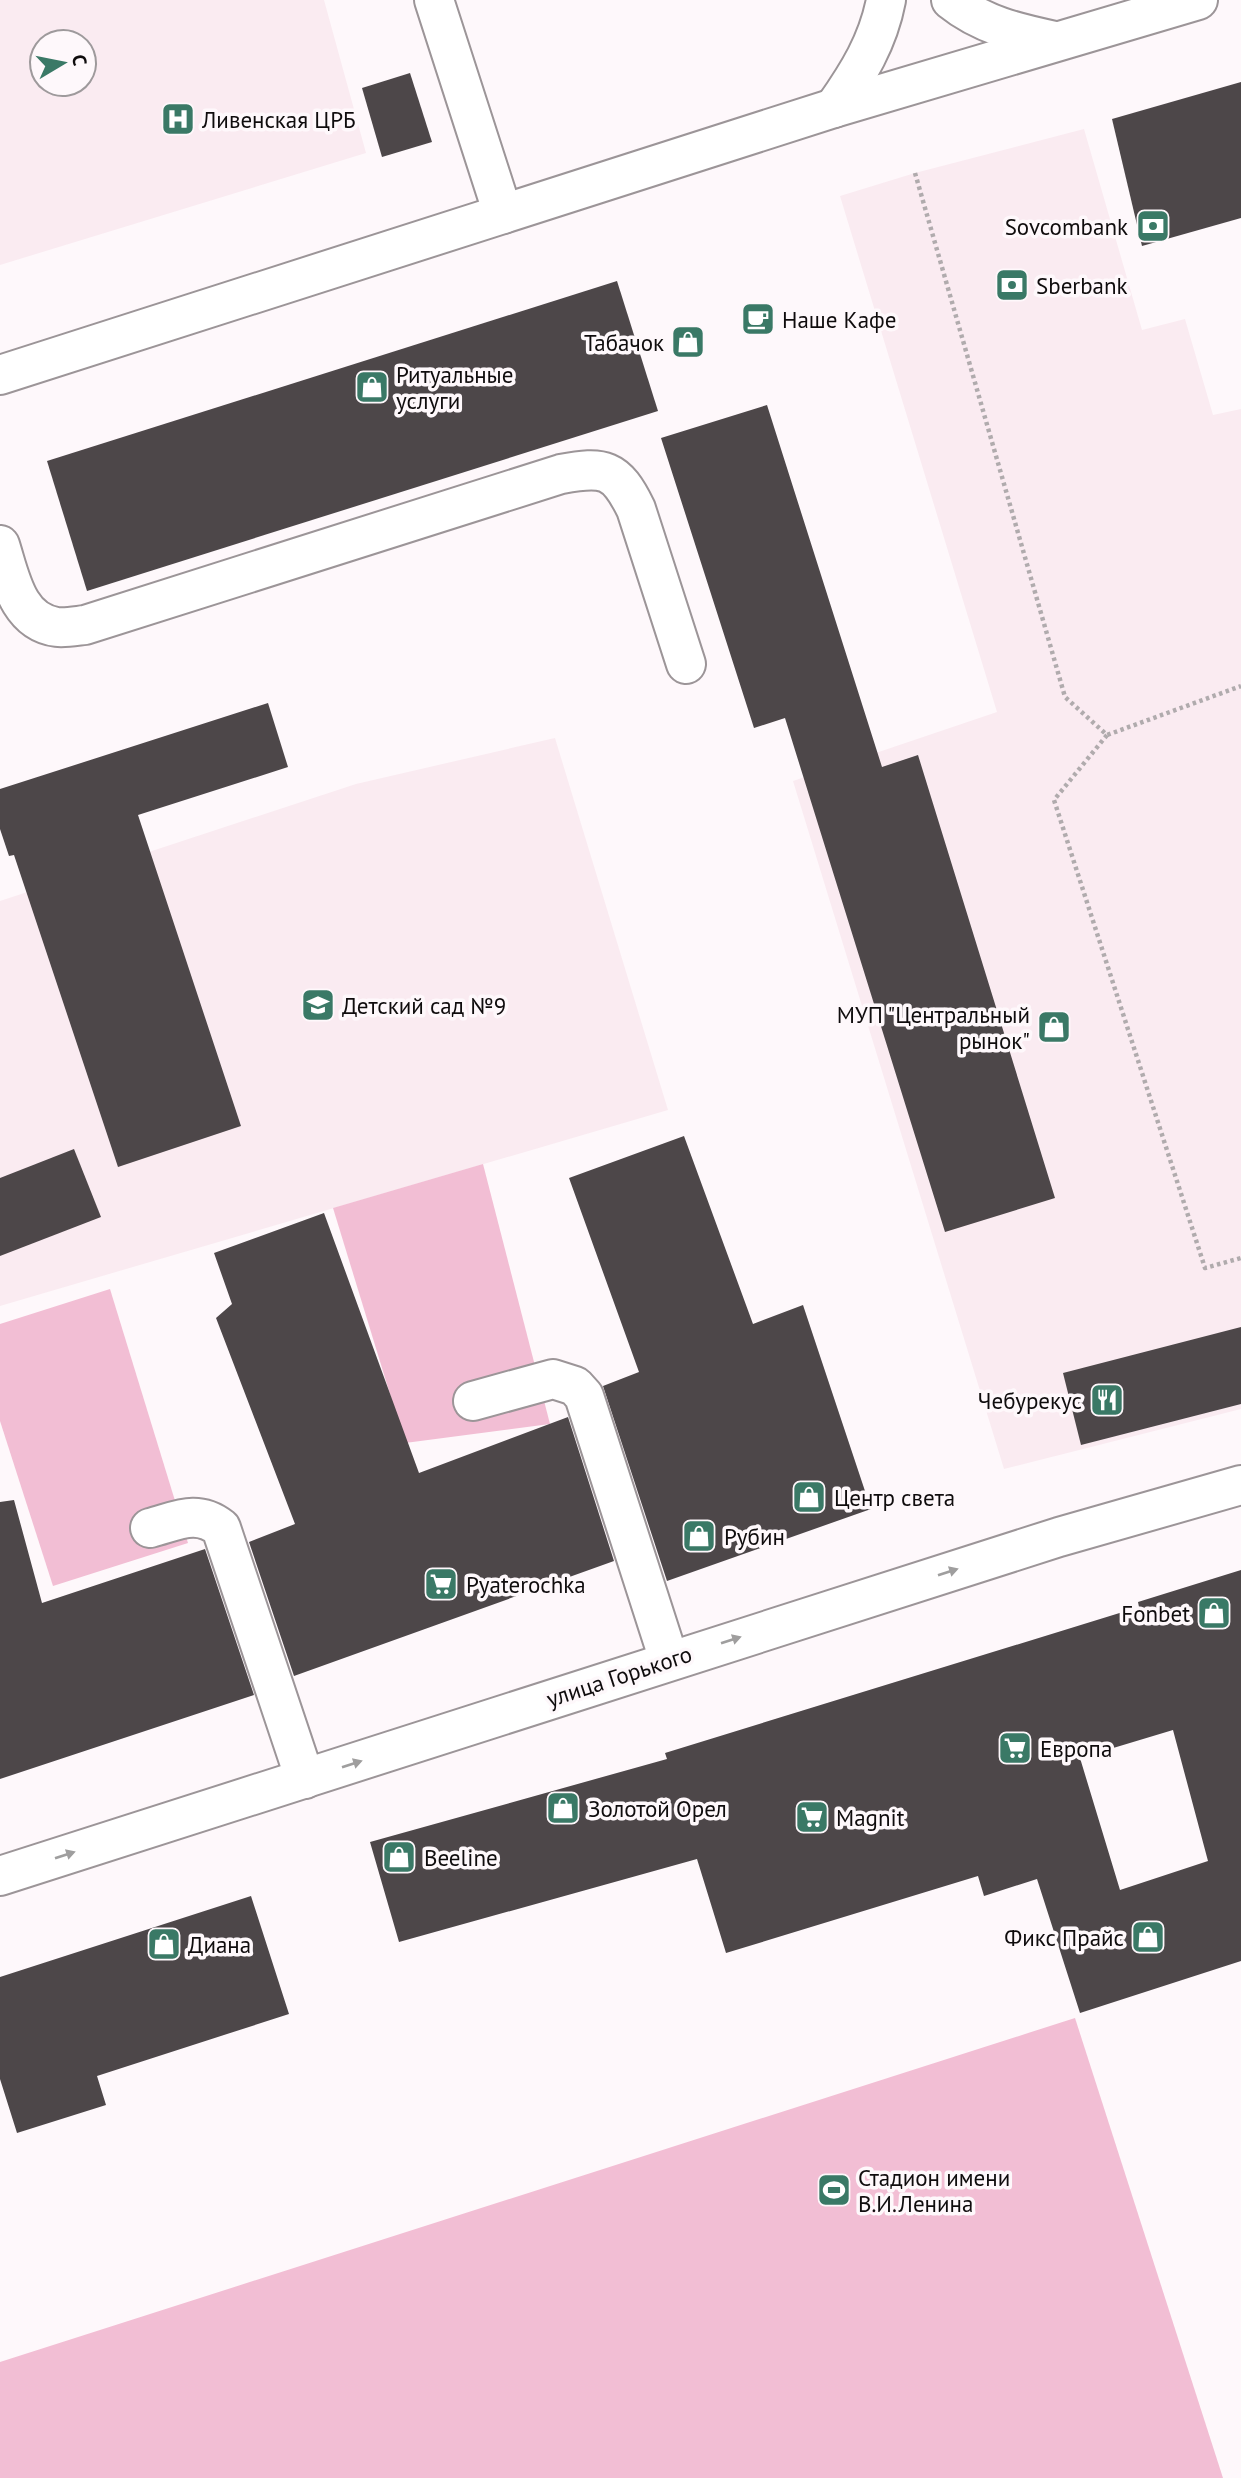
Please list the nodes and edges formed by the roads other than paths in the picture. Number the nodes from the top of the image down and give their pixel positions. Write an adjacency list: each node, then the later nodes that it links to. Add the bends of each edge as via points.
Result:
1 (434, 0): 7 (street)
2 (886, 0): 6 (street, via 868,56)
3 (951, 0): 5 (street, via 997,27)
4 (1198, 0): 5 (street)
5 (1057, 41): 6 (street)
6 (834, 108): 7 (street)
7 (503, 214): 8 (street)
8 (0, 375)
9 (0, 545): 10 (street, via 23,607 37,621 57,627 85,625 561,474 589,469 609,473 626,488)
10 (685, 664)
11 (473, 1401): 14 (street, via 552,1378 575,1386 583,1396)
12 (1241, 1485): 14 (street, улица Горького, one-way to 12, via 1059,1537)
13 (150, 1528): 15 (street, via 201,1517 221,1528)
14 (670, 1660): 15 (street, улица Горького, one-way to 14)
15 (304, 1779): 16 (street, улица Горького, one-way to 15)
16 (0, 1876)

